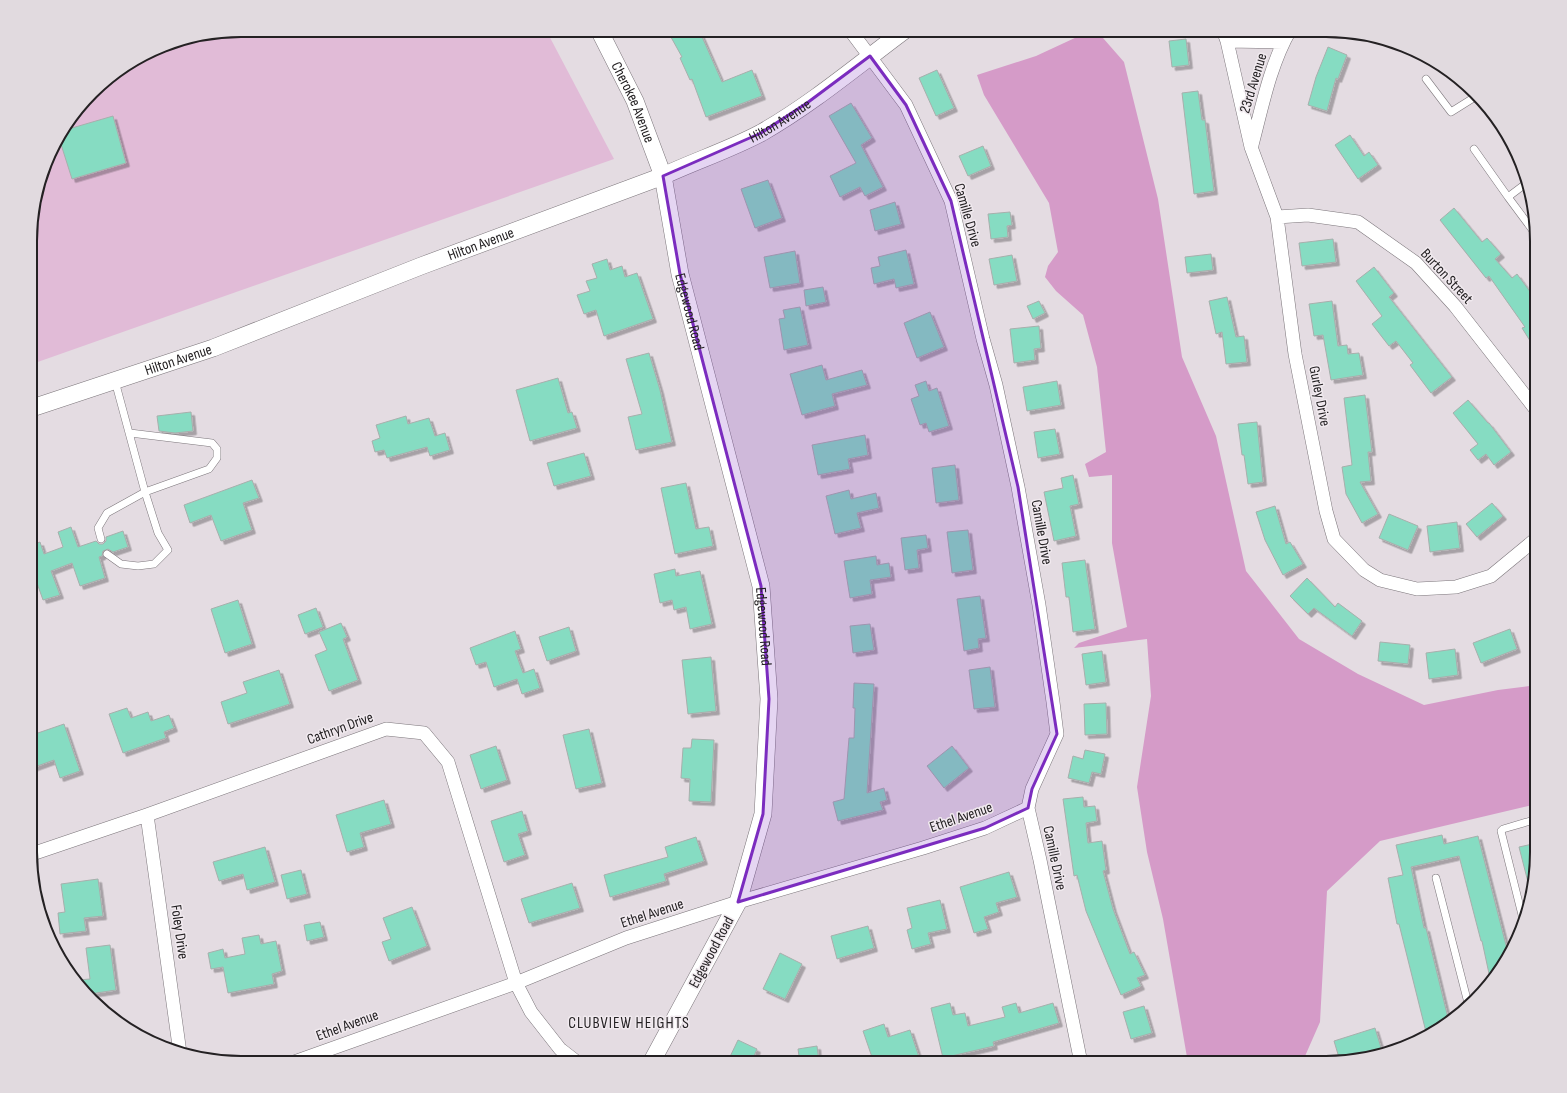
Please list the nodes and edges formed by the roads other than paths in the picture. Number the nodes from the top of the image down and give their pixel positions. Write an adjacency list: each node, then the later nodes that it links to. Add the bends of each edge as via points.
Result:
1 (603, 37): 13 (street, Cherokee Avenue, via 635,101)
2 (855, 37): 8 (street, Camille Drive)
3 (896, 37): 8 (street, Hilton Avenue)
4 (1225, 37): 11 (street, Gurley Drive)
5 (1235, 37): 7 (street)
6 (1286, 37): 7 (street, 23rd Avenue)
7 (1283, 42): 11 (street, 23rd Avenue, via 1266,89)
8 (870, 56): 13 (street, Hilton Avenue, via 807,104 761,133); 26 (street, Camille Drive, via 906,105 951,201 1018,487 1039,605 1057,734 1032,789)
9 (1426, 79): 10 (lane, via 1451,112)
10 (1472, 99)
11 (1251, 147): 16 (street, Gurley Drive)
12 (1474, 149): 15 (lane)
13 (663, 176): 18 (street, Hilton Avenue, via 421,266 212,348); 31 (street, Edgewood Road, via 680,274 761,586 769,699 762,814)
14 (1522, 186): 15 (lane)
15 (1508, 197): 17 (lane)
16 (1277, 217): 19 (street, Burton Street, via 1308,215 1358,222 1416,263 1455,306); 24 (street, Gurley Drive, via 1295,354 1326,511 1334,539 1364,570 1380,580 1417,590 1456,587 1491,576)
17 (1530, 226)
18 (115, 381): 20 (street, Hilton Avenue); 21 (lane)
19 (1530, 402)
20 (37, 406)
21 (130, 433): 22 (lane); 22 (lane, via 212,443 217,449 217,458 209,469)
22 (145, 492): 23 (lane, via 107,513 98,528); 25 (lane, via 158,533 168,550 154,564 138,566 121,564)
23 (101, 539)
24 (1530, 544)
25 (107, 554)
26 (1028, 808): 31 (street, Ethel Avenue, via 978,830); 39 (street, Camille Drive)
27 (147, 815): 29 (street, Cathryn Drive); 33 (street, Cathryn Drive, via 386,728 424,733 448,762); 35 (street, Foley Drive)
28 (1530, 822): 32 (lane, via 1501,831)
29 (37, 852)
30 (1436, 878): 34 (lane)
31 (738, 902): 33 (street, Ethel Avenue, via 626,938); 38 (street, Edgewood Road)
32 (1521, 911)
33 (516, 983): 36 (street, Ethel Avenue); 37 (street, Cathryn Drive, via 536,1018 560,1049)
34 (1467, 999)
35 (179, 1046)
36 (311, 1056)
37 (569, 1056)
38 (655, 1056)
39 (1080, 1056)

